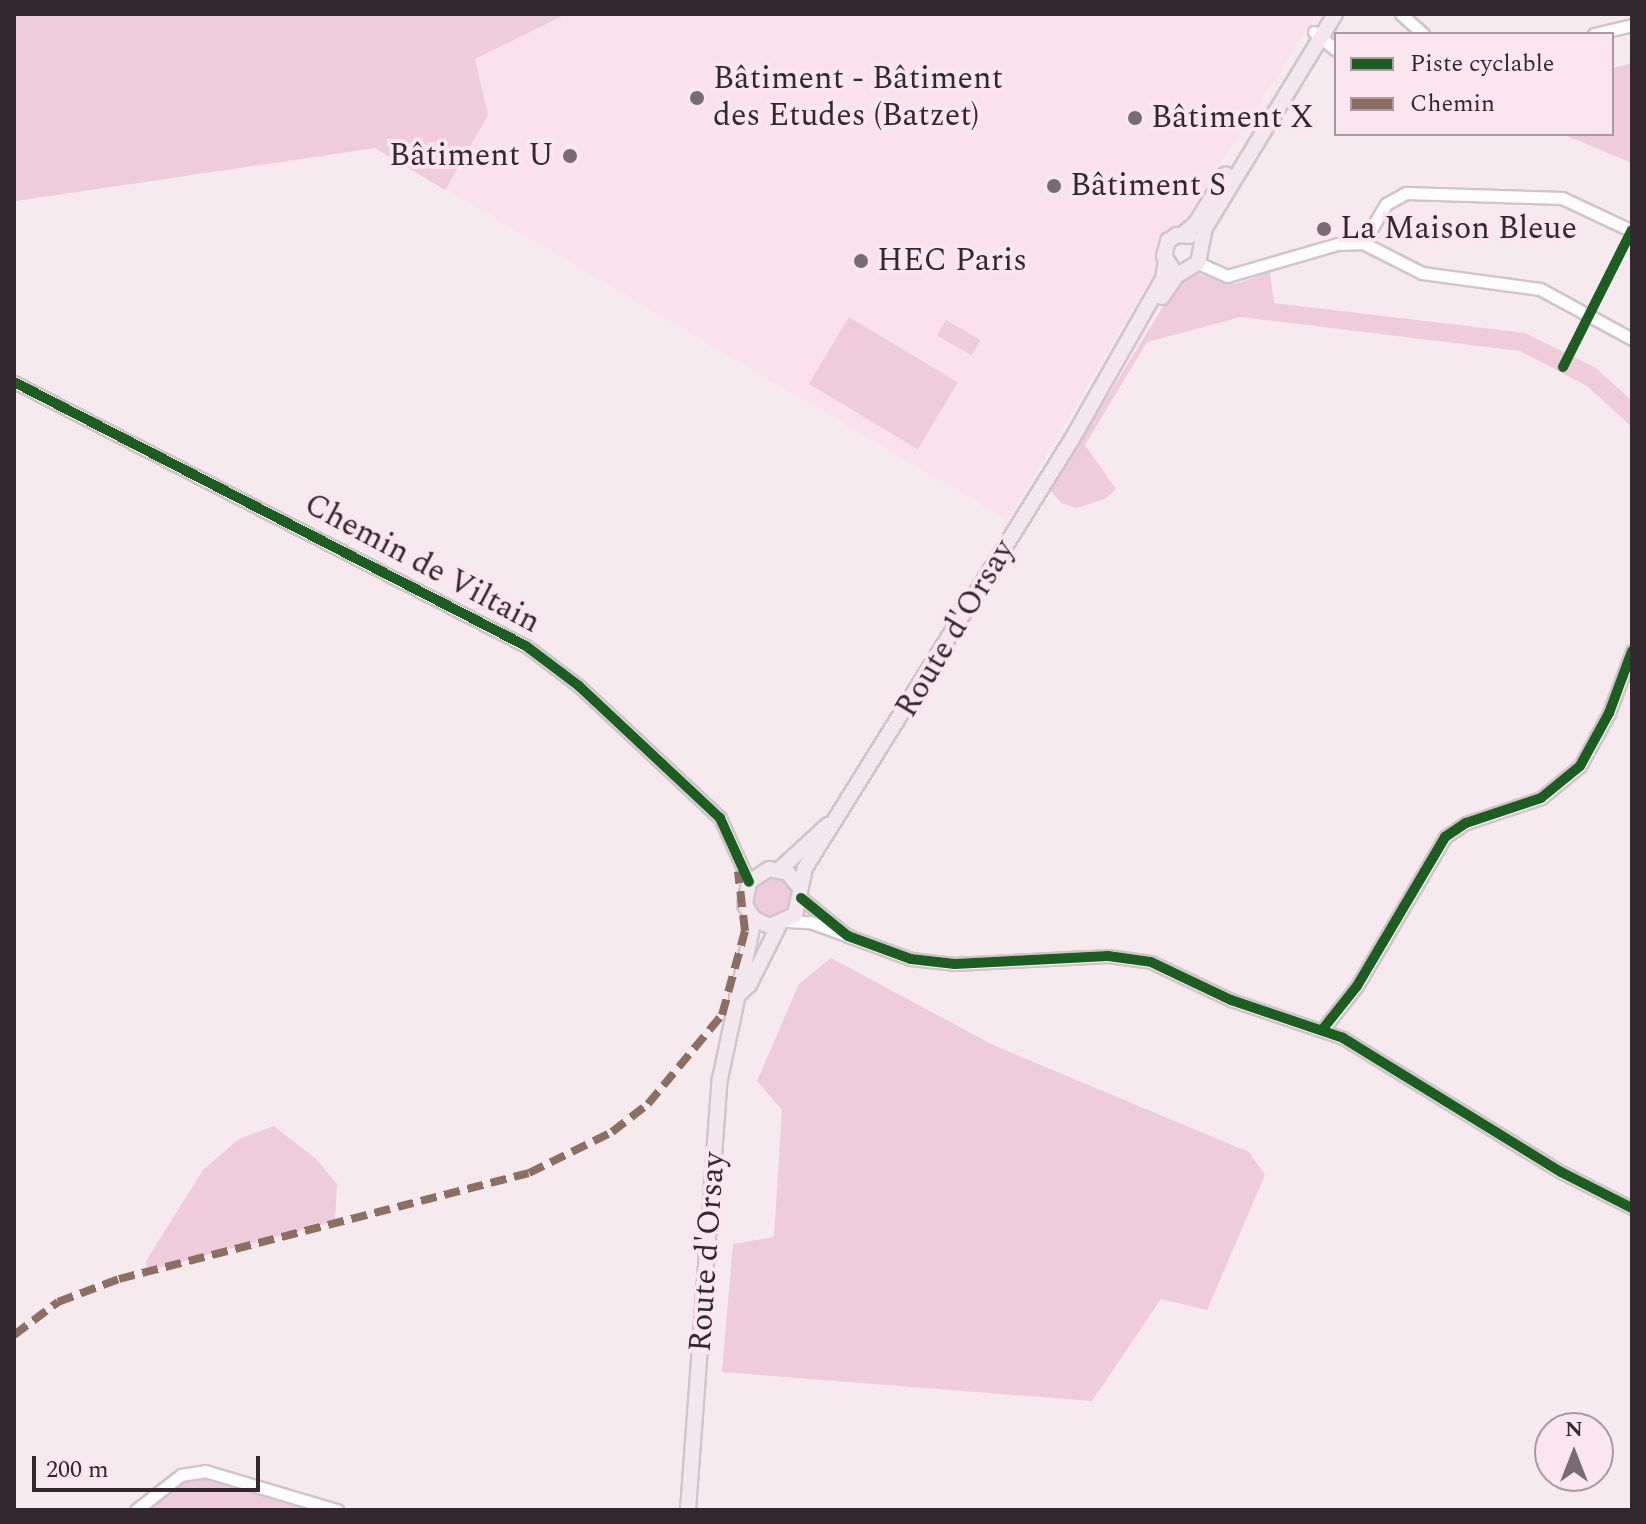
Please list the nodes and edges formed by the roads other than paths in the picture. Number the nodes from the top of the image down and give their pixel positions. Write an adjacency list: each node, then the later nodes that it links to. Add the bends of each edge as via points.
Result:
1 (1325, 14): 7 (main road)
2 (1335, 14): 7 (main road)
3 (1401, 14): 5 (street)
4 (1632, 25): 6 (street)
5 (1421, 32)
6 (1602, 32)
7 (1317, 35): 8 (street); 10 (main road, via 1196,223); 12 (main road)
8 (1334, 48)
9 (1632, 231): 11 (street, via 1562,198 1406,193 1386,204)
10 (1183, 234): 12 (main road); 13 (main road, via 1168,241)
11 (1363, 243): 14 (street, via 1337,244 1227,276); 16 (street, via 1422,273 1540,289)
12 (1199, 245): 14 (main road)
13 (1166, 261): 15 (main road); 18 (main road, Route d'Orsay, via 1163,279)
14 (1198, 263): 15 (main road)
15 (1184, 271): 18 (main road, Route d'Orsay, via 1171,283)
16 (1632, 339)
17 (14, 382): 22 (street, Chemin de Viltain, via 526,646 579,686 720,818)
18 (1072, 439): 20 (main road, Route d'Orsay)
19 (1632, 651): 28 (street, via 1609,713 1580,766 1541,798 1466,823 1445,837 1357,986)
20 (838, 817): 21 (main road, Route d'Orsay); 23 (main road, Route d'Orsay, via 805,868)
21 (779, 870): 22 (main road); 23 (main road)
22 (751, 874): 24 (main road, via 745,905)
23 (801, 893): 25 (main road); 26 (street)
24 (754, 919): 25 (main road); 27 (main road, Route d'Orsay)
25 (783, 923): 26 (street, via 810,922); 27 (main road, Route d'Orsay, via 749,985)
26 (848, 936): 28 (street, via 887,953 950,964 1136,959)
27 (737, 996): 32 (main road, Route d'Orsay, via 720,1079)
28 (1322, 1030): 29 (street)
29 (1632, 1208)
30 (136, 1510): 31 (street, via 181,1475 205,1471)
31 (337, 1510)
32 (688, 1510)

